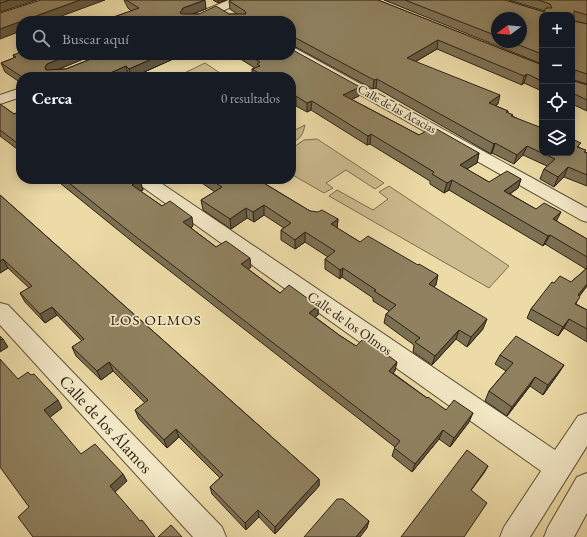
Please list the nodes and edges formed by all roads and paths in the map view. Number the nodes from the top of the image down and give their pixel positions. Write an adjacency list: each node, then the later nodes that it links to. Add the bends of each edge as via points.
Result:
1 (239, 0): 3 (street)
2 (204, 1): 3 (street)
3 (218, 9): 4 (street); 5 (street)
4 (229, 15)
5 (201, 16)
6 (296, 53): 10 (street, Calle de las Acacias)
7 (16, 94): 8 (street)
8 (0, 100)
9 (150, 184): 13 (street, Calle de los Olmos)
10 (587, 216)
11 (0, 311): 15 (street, Calle de los Álamos)
12 (587, 424): 13 (street)
13 (558, 468): 16 (street)
14 (587, 486): 17 (street)
15 (212, 537)
16 (514, 537)
17 (558, 537)

